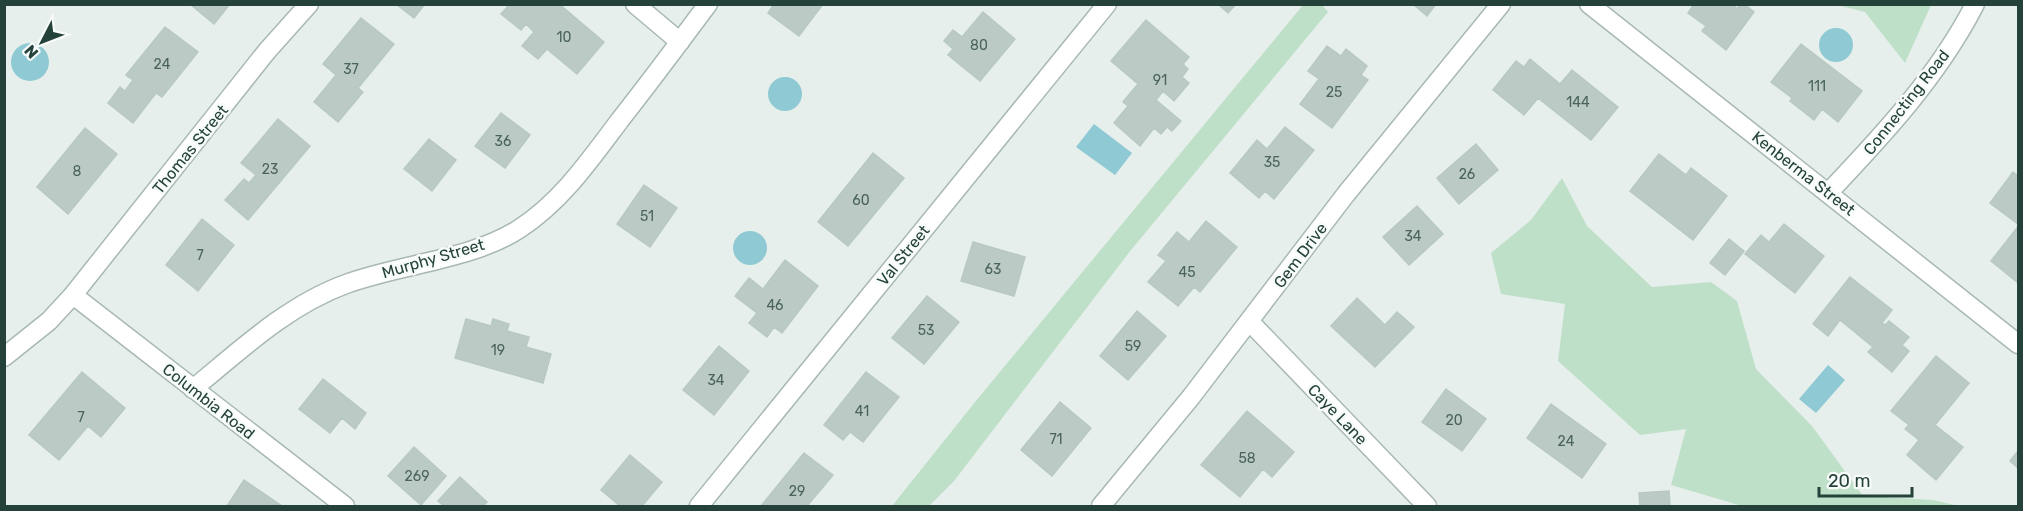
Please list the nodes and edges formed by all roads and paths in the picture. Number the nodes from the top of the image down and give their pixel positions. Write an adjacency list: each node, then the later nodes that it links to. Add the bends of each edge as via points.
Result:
1 (309, 4): 10 (street, Thomas Street, via 267,51)
2 (635, 4): 8 (street)
3 (708, 4): 8 (street, Murphy Street)
4 (1107, 4): 16 (street, Val Street)
5 (1501, 4): 11 (street, Gem Drive, via 1346,194)
6 (1589, 4): 9 (street, Kenberma Street)
7 (1975, 4): 9 (street, Connecting Road, via 1924,85)
8 (680, 42): 14 (street, Murphy Street, via 572,182 546,209 517,230 485,245 344,284 281,319)
9 (1829, 192): 12 (street, Kenberma Street)
10 (73, 295): 13 (street, Thomas Street, via 49,321); 14 (street, Columbia Road)
11 (1249, 321): 17 (street, Gem Drive); 18 (street, Caye Lane)
12 (2019, 344)
13 (4, 357)
14 (193, 389): 15 (street, Columbia Road)
15 (345, 507)
16 (699, 507)
17 (1101, 507)
18 (1427, 507)

